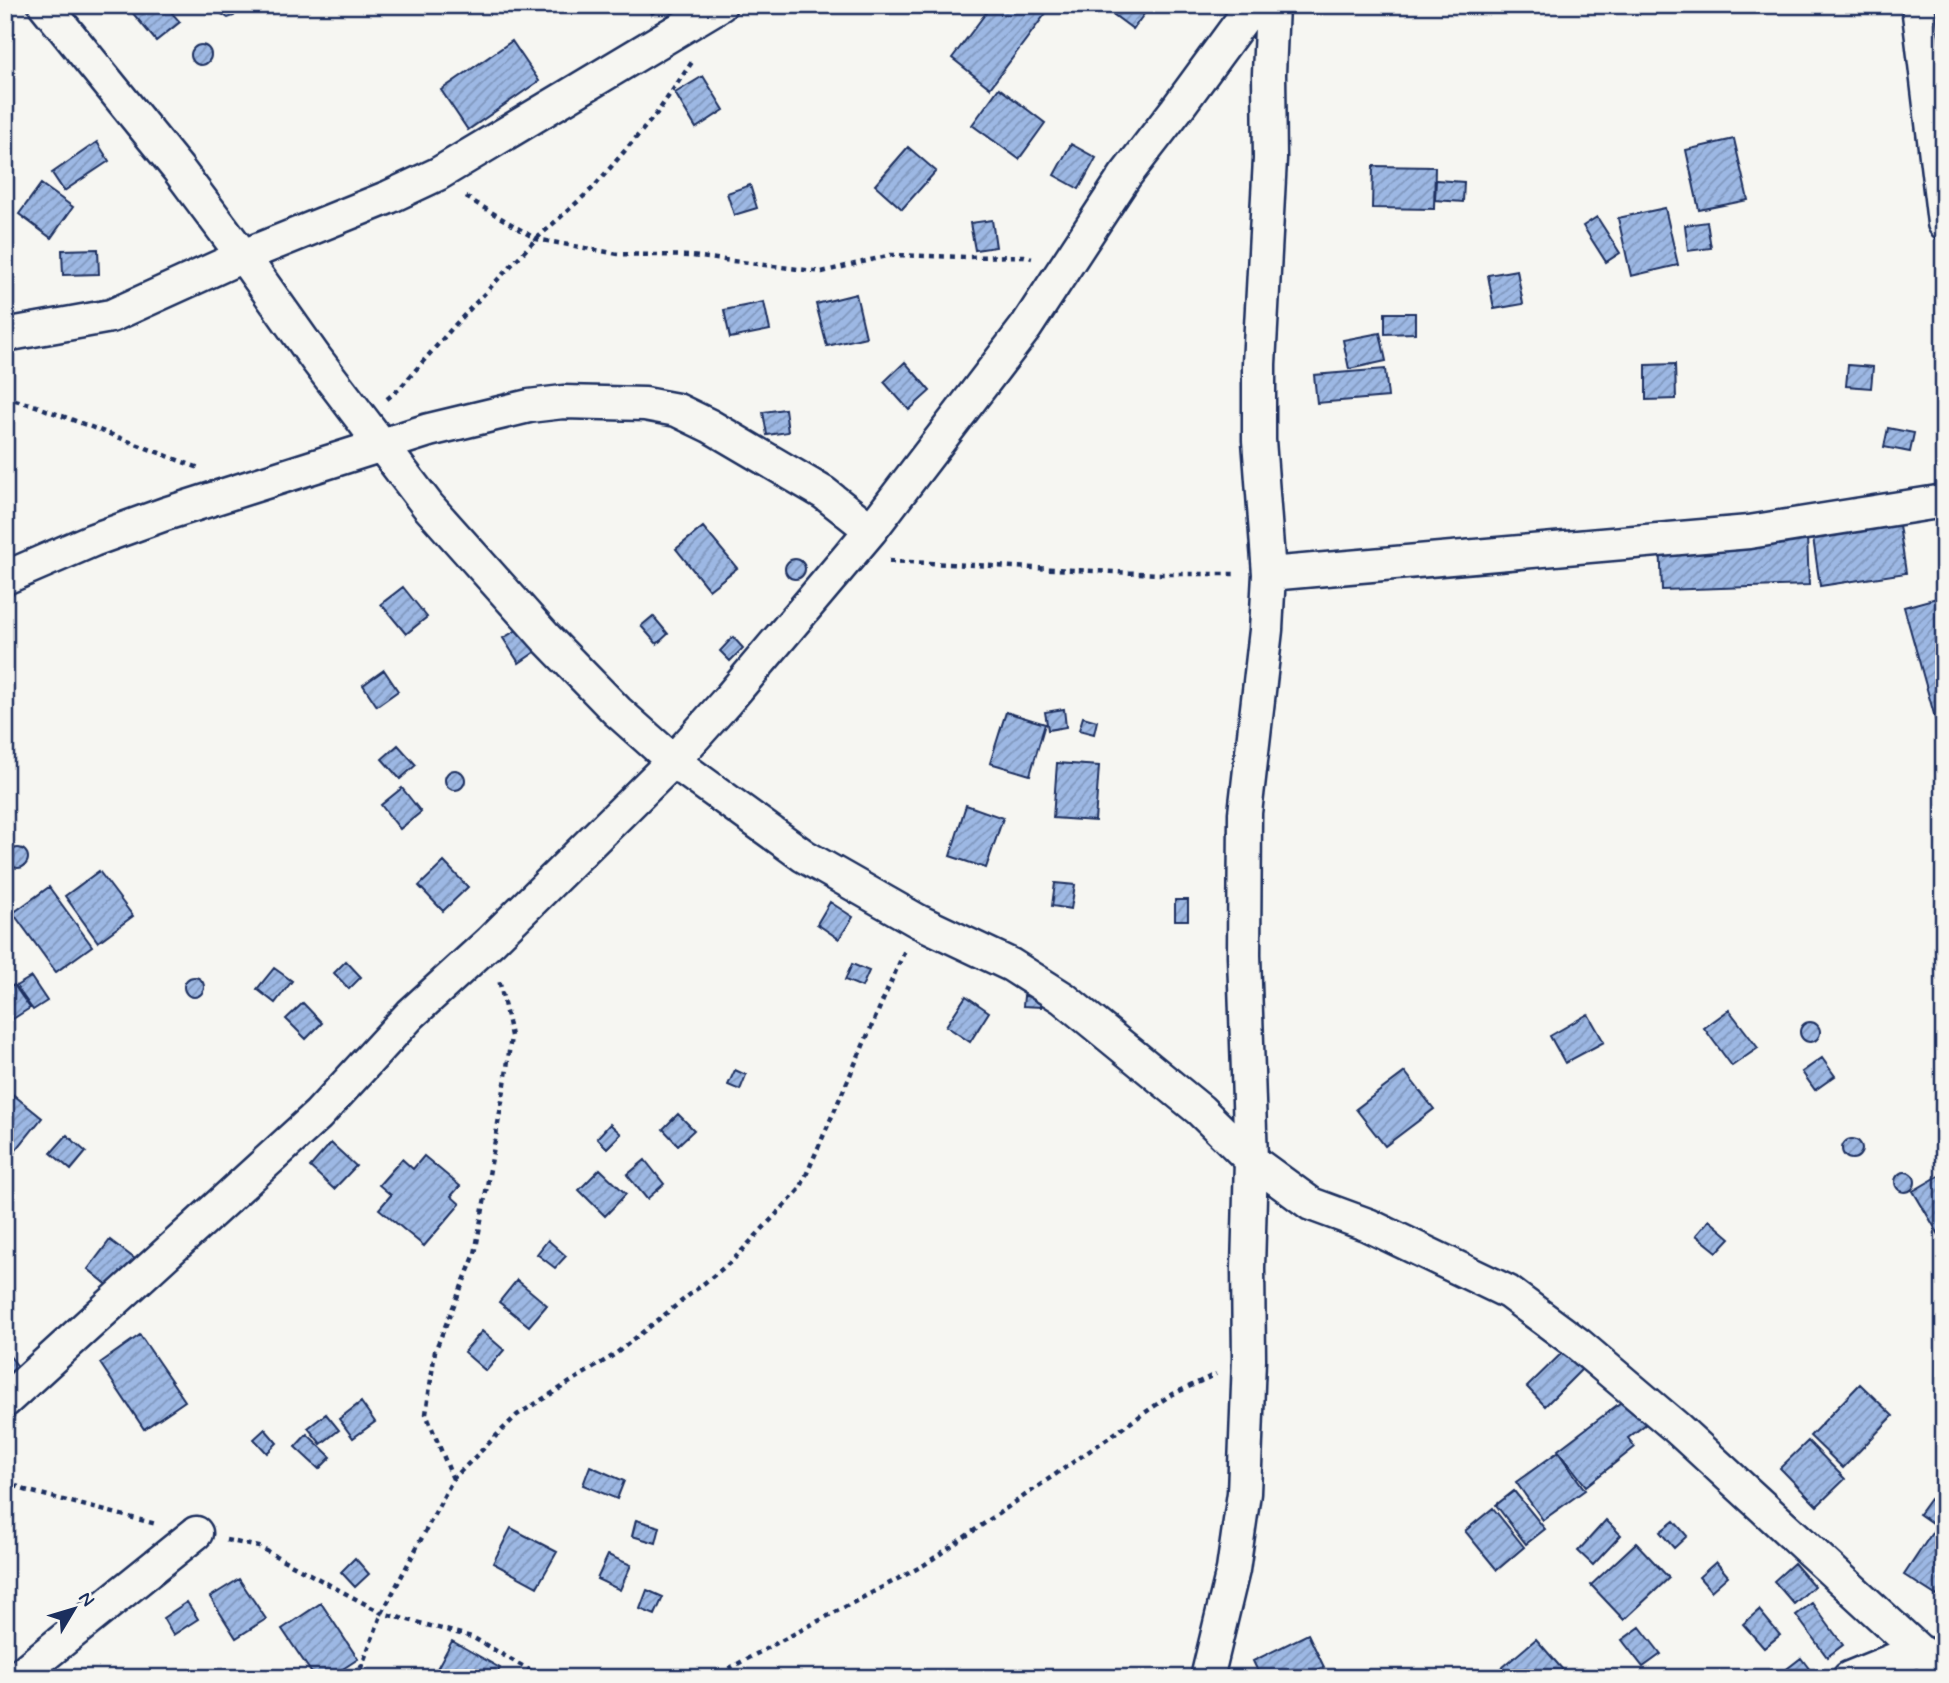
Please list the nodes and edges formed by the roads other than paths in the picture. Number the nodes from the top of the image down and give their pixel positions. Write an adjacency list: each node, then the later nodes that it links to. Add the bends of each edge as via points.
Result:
1 (45, 5): 7 (street)
2 (1253, 5): 11 (street, via 1125,176 1026,327)
3 (1272, 5): 12 (street, via 1270,159 1259,363 1259,440)
4 (1918, 5): 6 (street)
5 (714, 7): 7 (street, via 438,174)
6 (1944, 223)
7 (243, 256): 8 (street, via 111,316); 9 (street)
8 (5, 335)
9 (382, 444): 11 (street, via 529,406 645,404 677,410 710,426 824,493); 13 (street, via 105,536); 14 (street, via 428,506 546,638)
10 (1944, 501): 12 (street, via 1749,532)
11 (871, 530): 14 (street)
12 (1269, 573): 15 (street, via 1245,813)
13 (5, 578)
14 (673, 761): 15 (street, via 804,856 918,921 1011,965 1063,998 1200,1110); 16 (street, via 411,1014 318,1115)
15 (1251, 1160): 18 (street, via 1311,1204 1368,1225 1508,1292 1677,1428); 20 (street, via 1244,1493 1233,1570)
16 (5, 1401)
17 (196, 1533): 19 (street)
18 (1931, 1658): 21 (street)
19 (16, 1678)
20 (1207, 1678)
21 (1849, 1678)

